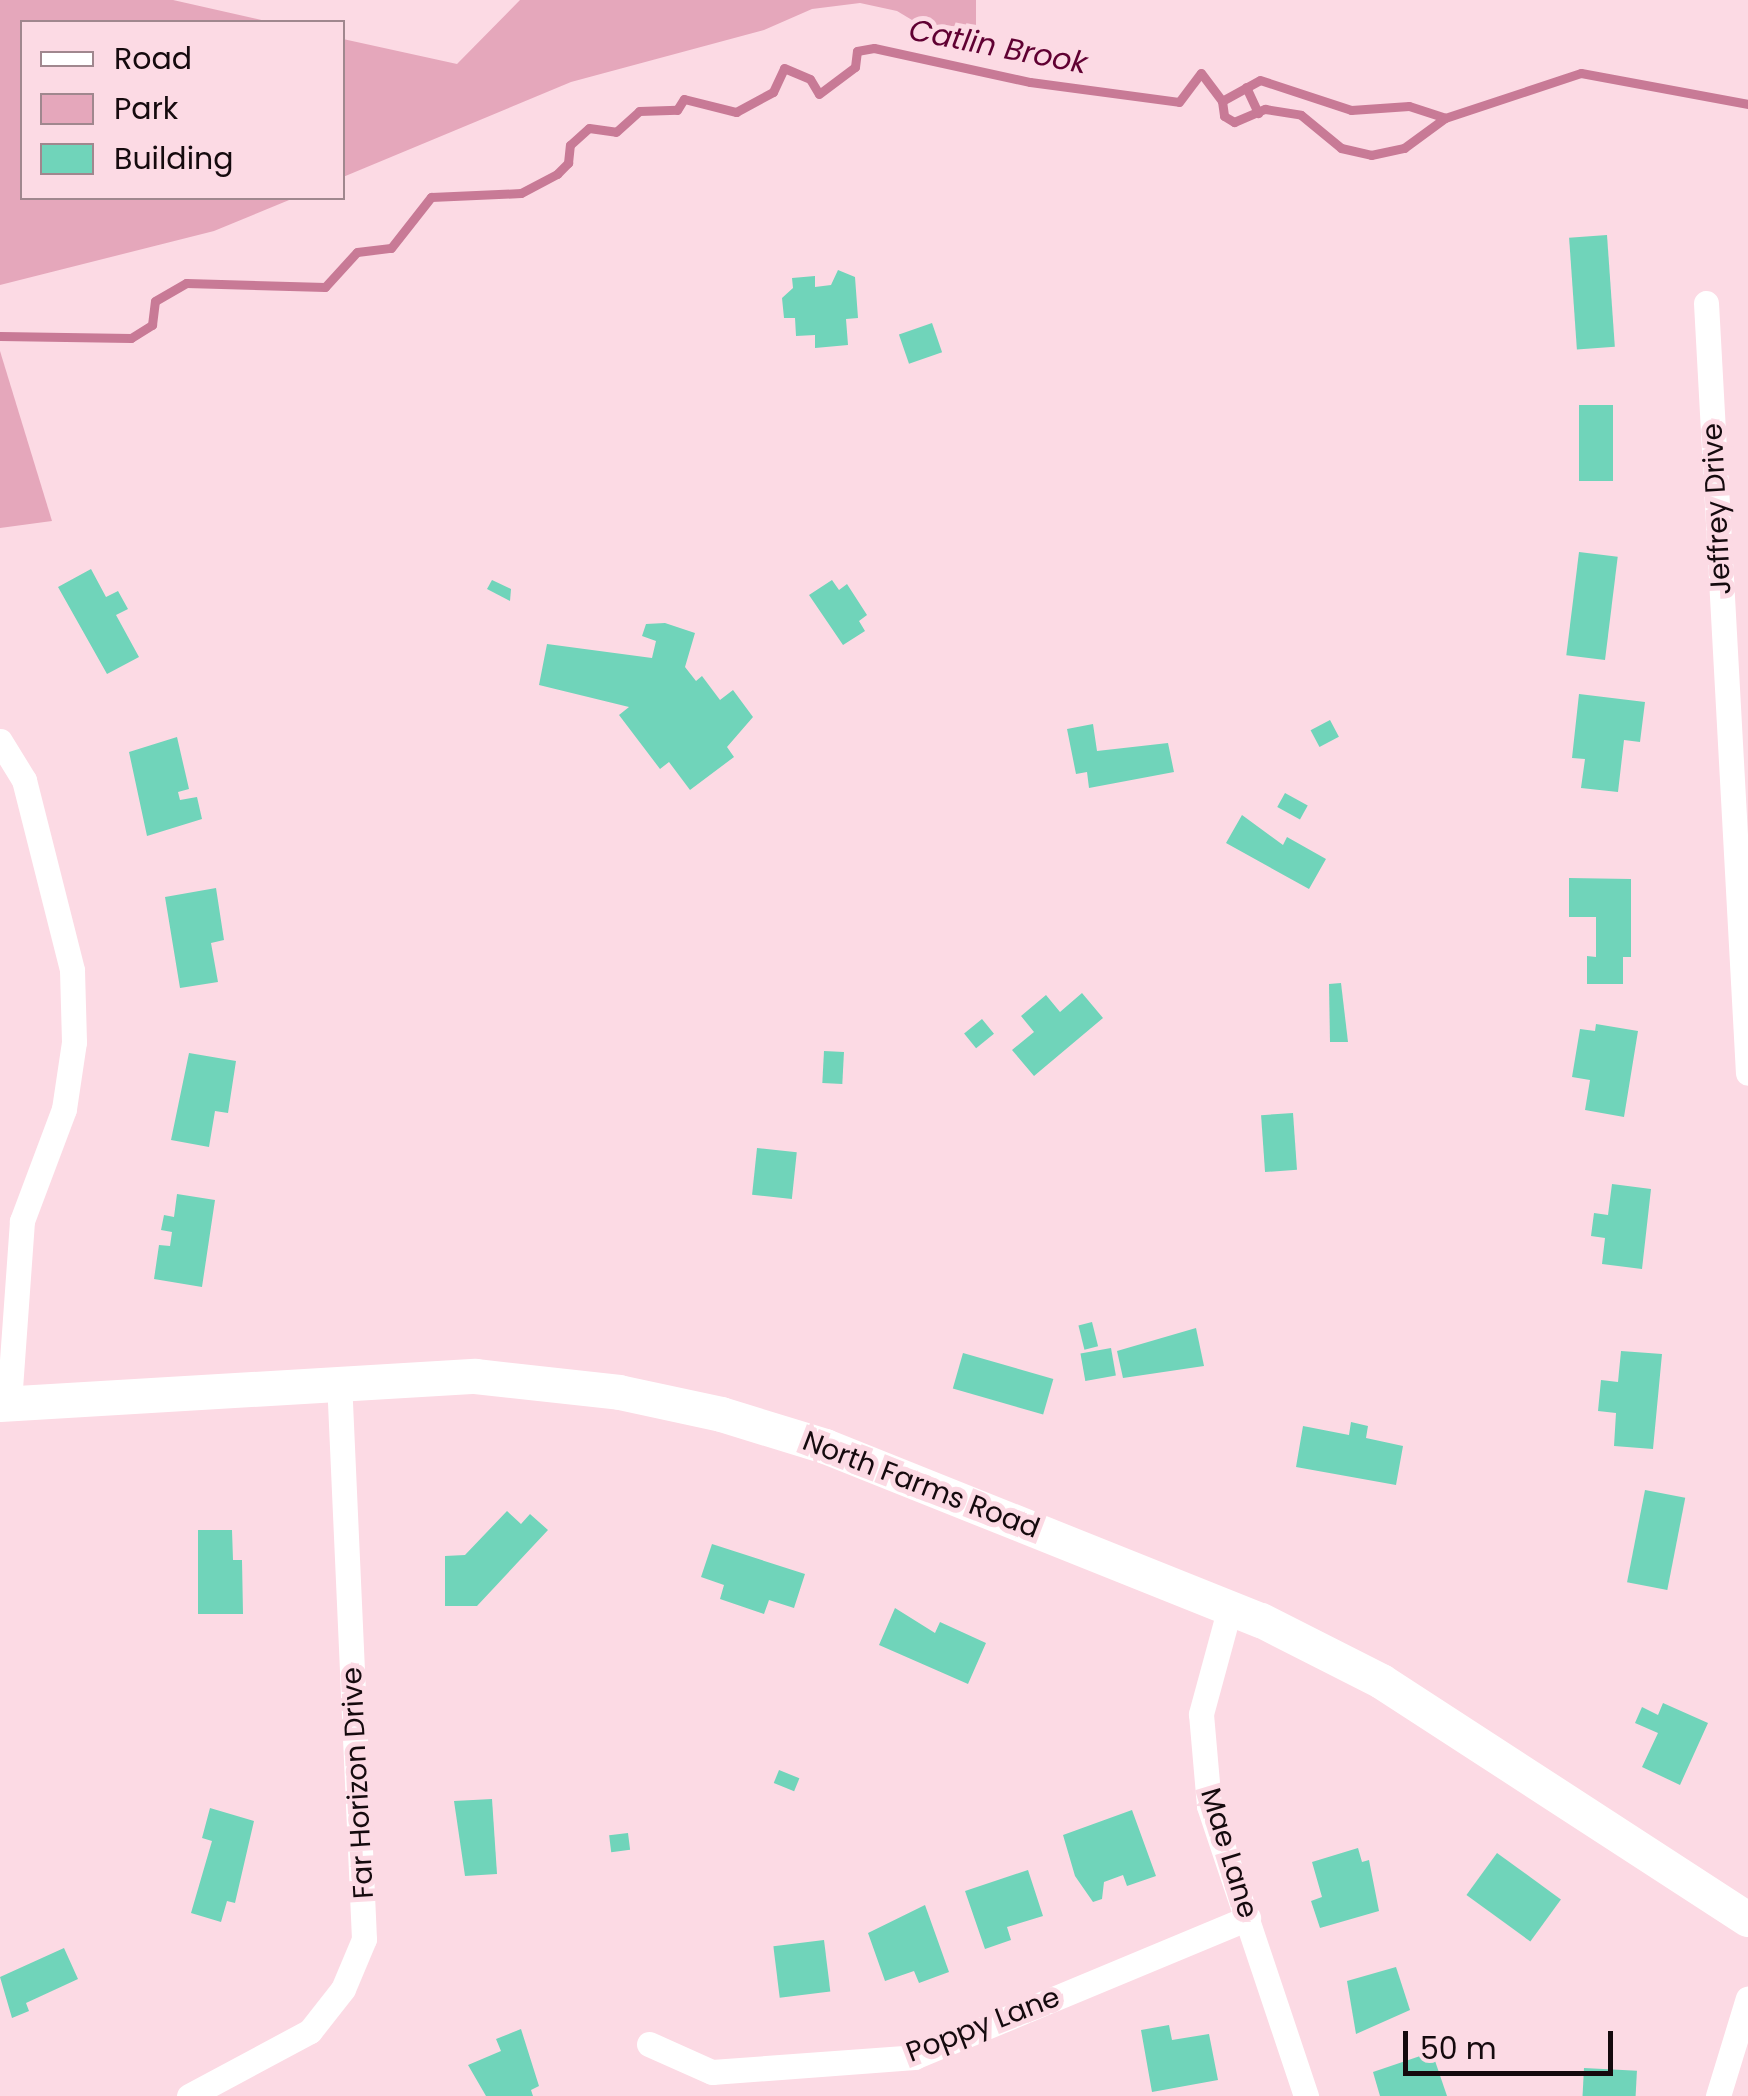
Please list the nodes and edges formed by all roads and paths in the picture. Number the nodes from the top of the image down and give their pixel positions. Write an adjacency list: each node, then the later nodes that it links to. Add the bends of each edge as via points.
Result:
1 (1706, 303): 3 (street, Jeffrey Drive)
2 (0, 741): 5 (street, via 24,780 72,970 74,1042 64,1110 22,1221)
3 (1748, 1073)
4 (339, 1380): 5 (main road, North Farms Road); 6 (main road, North Farms Road, via 475,1376 619,1392 721,1414 825,1446); 11 (street, Far Horizon Drive, via 364,1939 343,1989 310,2031)
5 (4, 1404)
6 (1230, 1606): 7 (street, Mae Lane, via 1200,1714 1208,1806); 8 (main road, North Farms Road, via 1381,1682)
7 (1248, 1918): 10 (street, Poppy Lane, via 914,2057 712,2072); 12 (street, Mae Lane)
8 (1748, 1919)
9 (1748, 1998): 13 (street)
10 (650, 2044)
11 (188, 2096)
12 (1306, 2096)
13 (1718, 2096)

